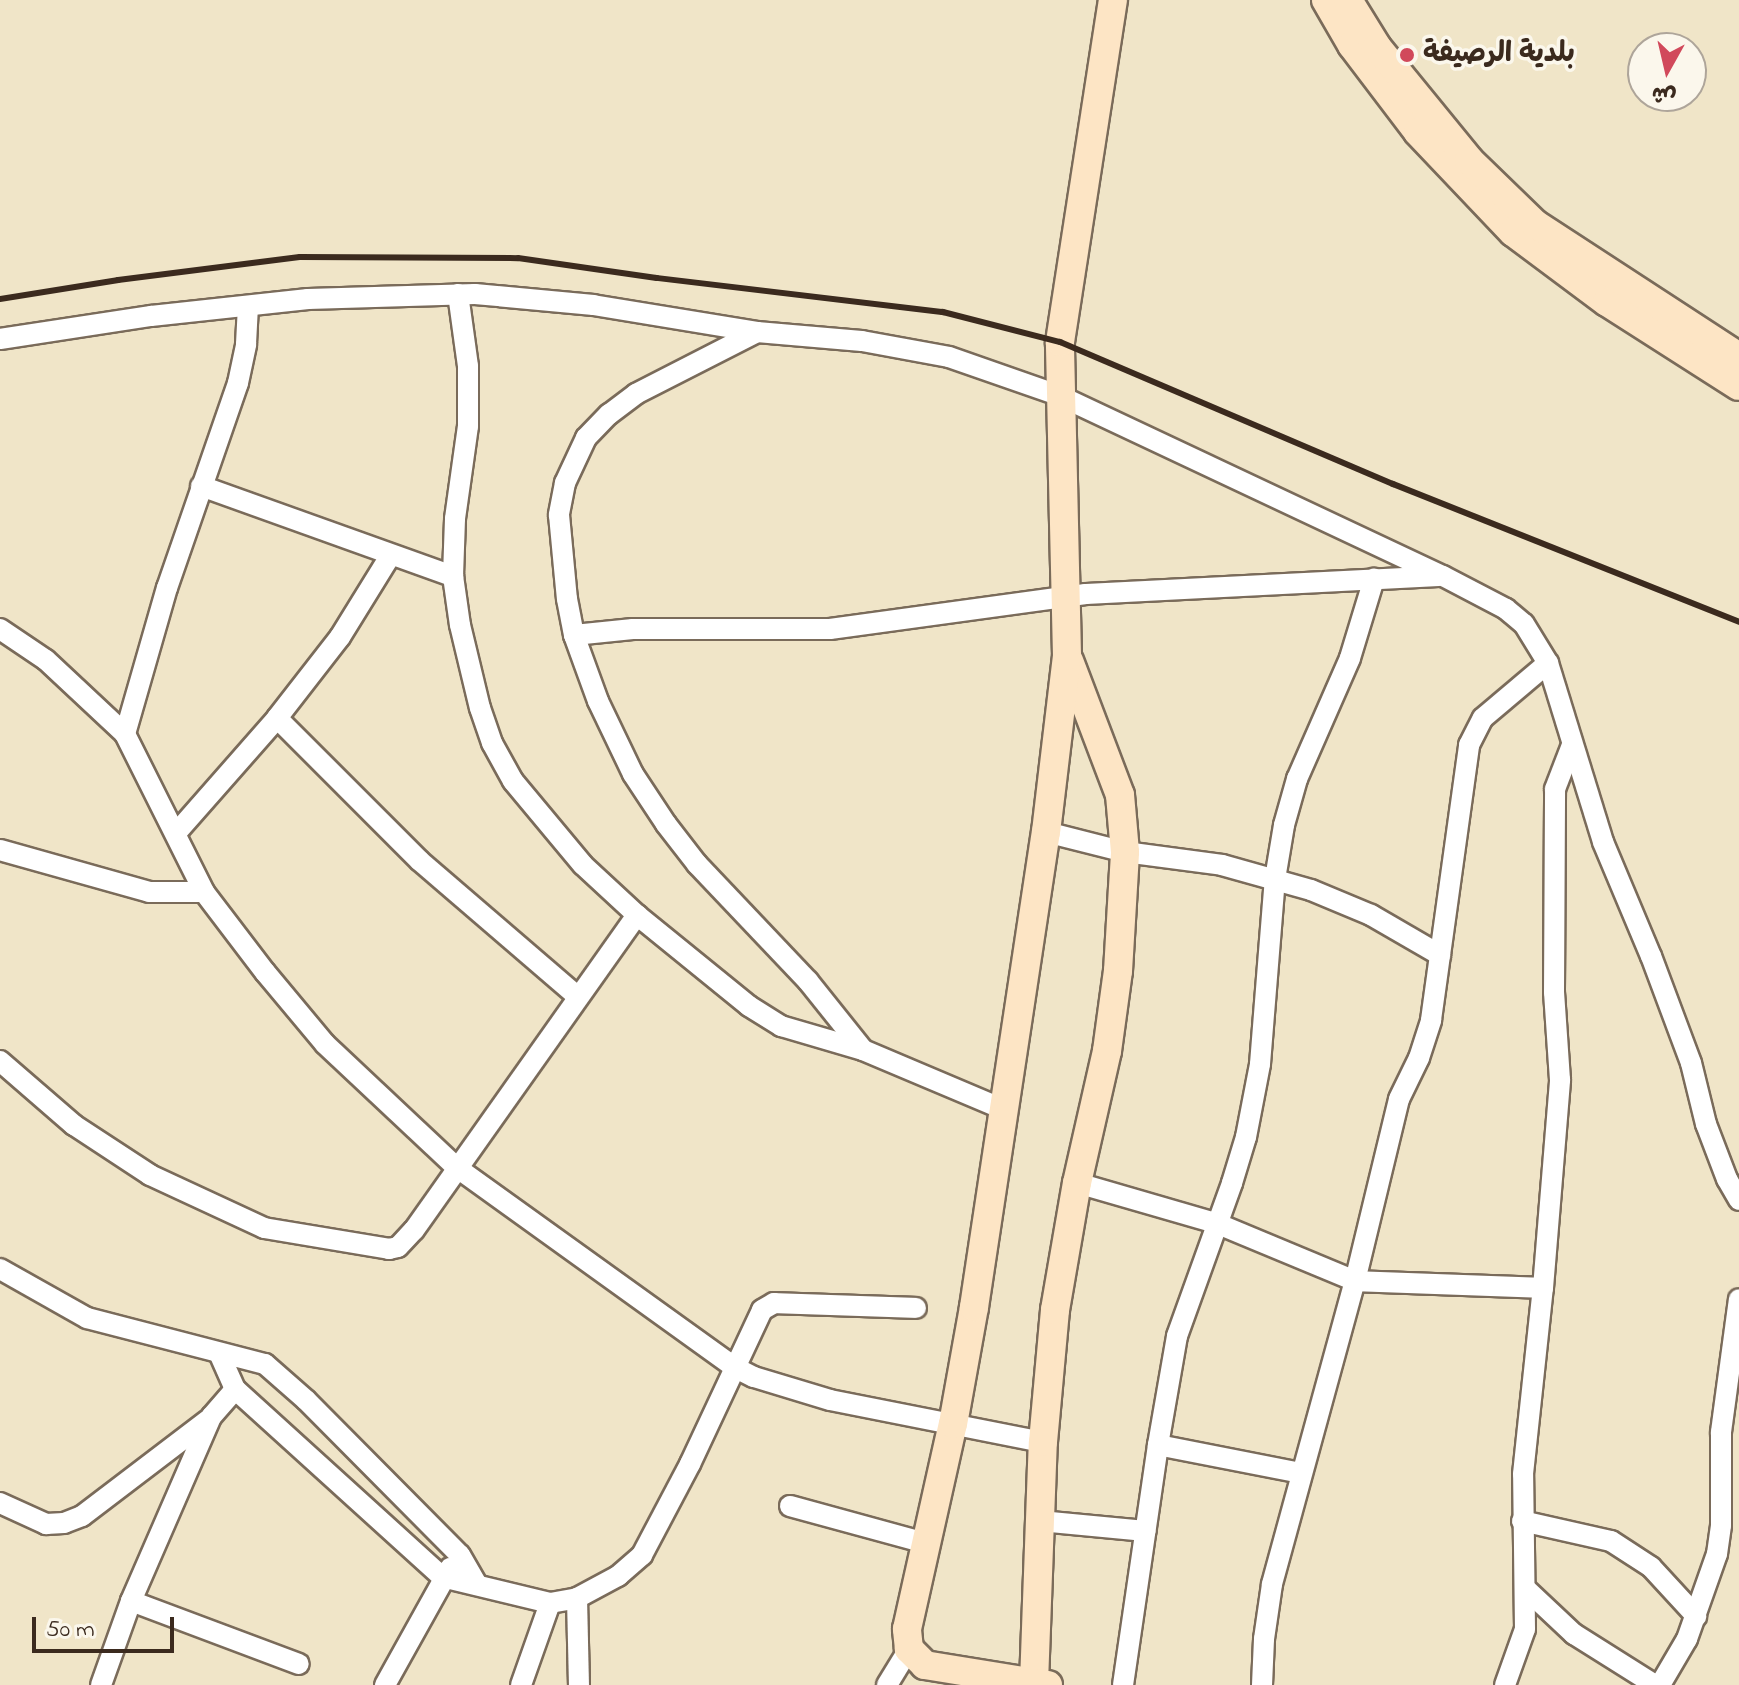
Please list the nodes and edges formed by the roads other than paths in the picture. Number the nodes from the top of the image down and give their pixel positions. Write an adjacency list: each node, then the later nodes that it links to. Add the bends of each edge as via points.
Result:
1 (1113, 0): 11 (street, via 1062,322)
2 (1326, 0): 4 (street, via 1352,45 1418,132 1481,202 1532,248)
3 (1348, 0): 4 (street, via 1377,47 1469,160)
4 (1614, 292): 9 (street); 10 (street)
5 (458, 294): 6 (street, via 347,296); 7 (street, via 593,305); 14 (street, via 468,366 468,426)
6 (248, 306): 8 (street); 12 (street, via 238,383)
7 (757, 332): 11 (street, via 862,341 949,357); 19 (street, via 636,394 586,438 565,483 559,515)
8 (0, 339)
9 (1739, 357)
10 (1739, 386)
11 (1058, 395): 15 (street); 17 (street)
12 (201, 486): 13 (street); 23 (street)
13 (390, 556): 14 (street); 22 (street, via 340,637)
14 (453, 576): 33 (street, via 469,669 492,743 538,815)
15 (1443, 576): 16 (street); 21 (street, via 1515,616)
16 (1374, 579): 17 (street); 31 (street, via 1350,658 1297,779)
17 (1064, 597): 19 (street, via 830,629 633,629); 20 (street)
18 (0, 629): 23 (street, via 46,660)
19 (574, 635): 36 (street, via 616,737 666,824)
20 (1067, 656): 25 (street); 26 (street)
21 (1548, 663): 24 (street); 34 (street, via 1483,718 1469,745)
22 (277, 718): 27 (street); 35 (street, via 420,861)
23 (125, 734): 27 (street)
24 (1572, 745): 41 (street, via 1611,864 1691,1063 1706,1124); 45 (street, via 1555,789 1554,992 1560,1080)
25 (1105, 749): 26 (street, via 1075,738); 30 (street, via 1120,795)
26 (1055, 755): 28 (street)
27 (177, 832): 32 (street)
28 (1046, 832): 30 (street); 38 (street)
29 (0, 850): 32 (street, via 149,892)
30 (1125, 852): 31 (street, via 1222,865); 40 (street, via 1107,1051)
31 (1275, 879): 34 (street, via 1371,915); 42 (street, via 1260,1064 1246,1137)
32 (204, 892): 39 (street, via 325,1044)
33 (637, 915): 35 (street); 36 (street, via 781,1026)
34 (1440, 955): 44 (street, via 1431,1020 1399,1099)
35 (577, 996): 39 (street)
36 (863, 1050): 38 (street)
37 (0, 1061): 39 (street, via 74,1125 150,1175 264,1228 375,1248 398,1247)
38 (1003, 1109): 52 (street)
39 (456, 1167): 49 (street)
40 (1077, 1183): 42 (street); 53 (street, via 1055,1310)
41 (1739, 1200)
42 (1216, 1223): 44 (street); 54 (street, via 1177,1336)
43 (0, 1269): 48 (street, via 87,1318)
44 (1355, 1281): 45 (street); 55 (street)
45 (1543, 1288): 59 (street)
46 (1739, 1299): 60 (street, via 1721,1432)
47 (916, 1308): 49 (street, via 774,1303 759,1314)
48 (219, 1353): 50 (street); 63 (street, via 265,1364)
49 (734, 1367): 52 (street, via 804,1393); 67 (street, via 642,1555 618,1576)
50 (235, 1389): 51 (street); 64 (street)
51 (211, 1417): 56 (street, via 73,1520 46,1524); 68 (street)
52 (953, 1424): 53 (street); 62 (street)
53 (1043, 1442): 58 (street)
54 (1158, 1445): 55 (street); 61 (street)
55 (1301, 1473): 80 (street, via 1272,1584)
56 (0, 1503)
57 (790, 1506): 62 (street)
58 (1040, 1521): 61 (street); 74 (street)
59 (1522, 1521): 66 (street); 70 (street, via 1619,1545 1651,1567)
60 (1730, 1530): 70 (street)
61 (1146, 1531): 79 (street)
62 (925, 1543): 71 (street, via 909,1613)
63 (460, 1555): 64 (street); 65 (street)
64 (442, 1577): 65 (street); 76 (street)
65 (477, 1585): 69 (street)
66 (1526, 1589): 81 (street, via 1525,1629); 82 (street, via 1574,1634)
67 (577, 1598): 69 (street); 73 (street)
68 (131, 1601): 72 (street); 75 (street)
69 (550, 1603): 77 (street)
70 (1696, 1616): 82 (street)
71 (909, 1649): 74 (street, via 934,1668); 78 (street)
72 (299, 1664)
73 (583, 1684)
74 (1041, 1684)
75 (101, 1685)
76 (385, 1685)
77 (521, 1685)
78 (887, 1685)
79 (1123, 1685)
80 (1262, 1685)
81 (1505, 1685)
82 (1658, 1685)

